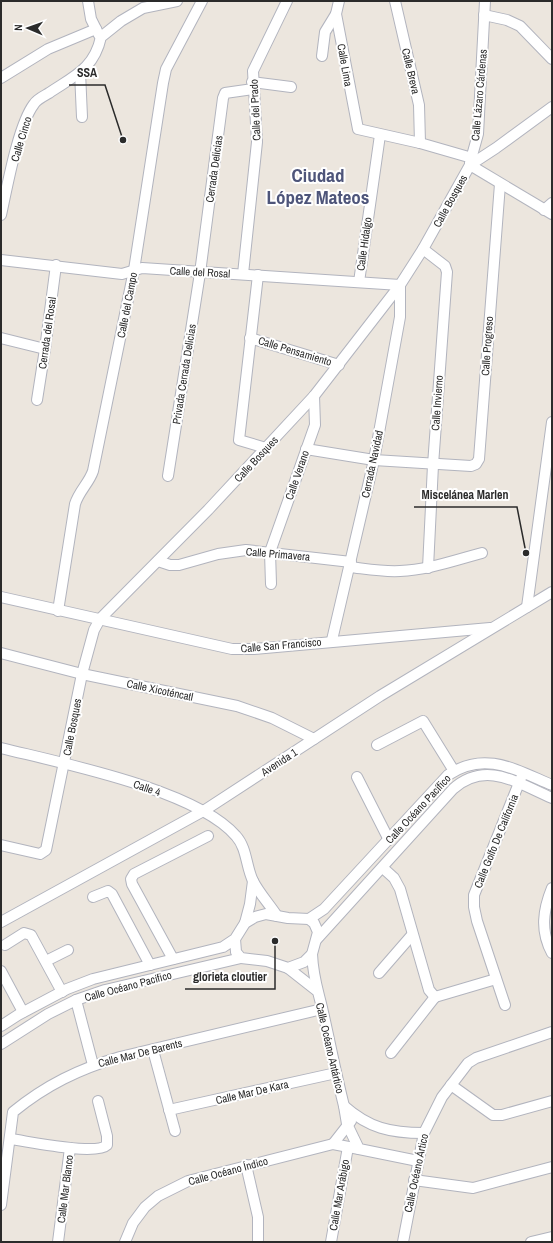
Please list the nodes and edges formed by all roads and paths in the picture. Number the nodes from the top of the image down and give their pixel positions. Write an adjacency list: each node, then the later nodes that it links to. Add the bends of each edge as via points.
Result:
1 (88, 1): 11 (street, via 91,19)
2 (177, 1): 8 (street)
3 (202, 1): 29 (street, Calle del Campo, via 166,69)
4 (287, 1): 16 (street, Calle del Prado, via 253,71)
5 (339, 1): 9 (street, Calle Lima)
6 (395, 1): 21 (street, Calle Breva, via 419,105)
7 (485, 1): 10 (street, Calle Lázaro Cárdenas)
8 (142, 5): 11 (street, via 121,21)
9 (336, 14): 12 (street, via 325,32); 20 (street, Calle Lima, via 358,129)
10 (484, 15): 13 (street, via 520,26); 22 (street, Calle Lázaro Cárdenas, via 478,134)
11 (98, 33): 14 (street, Calle Cinco, via 98,50 93,60); 15 (street, via 48,49)
12 (322, 56)
13 (552, 59)
14 (80, 72): 19 (street); 25 (street, Calle Cinco, via 35,102 29,112 22,128)
15 (1, 78)
16 (253, 86): 17 (street); 30 (street, Cerrada Delicias, via 225,93 223,98); 31 (street, Calle del Prado, via 257,142)
17 (291, 86)
18 (552, 106): 22 (street, Calle Bosques, via 496,148)
19 (82, 117)
20 (380, 135): 21 (street); 33 (street, Calle Hidalgo)
21 (420, 143): 22 (street)
22 (471, 161): 23 (street); 26 (street, Calle Bosques)
23 (500, 184): 24 (street); 45 (street, Calle Progreso, via 478,458 476,464 471,466)
24 (549, 209)
25 (1, 215)
26 (422, 249): 34 (street, Calle Bosques); 45 (street, Calle Invierno, via 445,266 447,272)
27 (1, 260): 28 (street, Calle del Rosal)
28 (56, 265): 29 (street, Calle del Rosal, via 122,274); 37 (street, Cerrada del Rosal)
29 (134, 270): 30 (street, Calle del Rosal, via 142,268); 56 (street, Calle del Campo, via 94,471 90,481 78,494 75,504)
30 (200, 273): 31 (street, Calle del Rosal); 46 (street, Privada Cerrada Delicias)
31 (243, 274): 32 (street, Calle del Rosal)
32 (258, 275): 33 (street, Calle del Rosal); 36 (street)
33 (359, 282): 34 (street, Calle del Rosal)
34 (400, 285): 38 (street, Calle Bosques); 44 (street, Cerrada Navidad, via 400,317)
35 (1, 338): 37 (street)
36 (250, 338): 38 (street, Calle Pensamiento); 42 (street, via 239,440)
37 (46, 349): 40 (street, Cerrada del Rosal)
38 (339, 365): 39 (street, Calle Bosques)
39 (314, 396): 42 (street, Calle Bosques); 43 (street, Calle Verano, via 314,425)
40 (37, 400)
41 (552, 422): 55 (street)
42 (266, 448): 49 (street, Calle Bosques)
43 (306, 449): 44 (street); 47 (street, Calle Verano)
44 (374, 460): 45 (street); 50 (street, Cerrada Navidad)
45 (433, 465): 51 (street, Calle Invierno)
46 (168, 476)
47 (270, 552): 49 (street, Calle Primavera, via 246,550 218,554 179,565); 50 (street, Calle Primavera); 52 (street)
48 (482, 553): 51 (street, Calle Primavera)
49 (158, 561): 57 (street, Calle Bosques)
50 (351, 564): 51 (street, Calle Primavera, via 382,571); 59 (street, Cerrada Navidad)
51 (428, 568)
52 (271, 584)
53 (552, 592): 55 (street, Avenida 1)
54 (1, 597): 56 (street, Calle San Francisco)
55 (527, 607): 58 (street, Avenida 1)
56 (58, 611): 57 (street, Calle San Francisco)
57 (100, 619): 59 (street, Calle San Francisco, via 232,649); 61 (street, Calle Bosques, via 94,630)
58 (494, 627): 59 (street, Calle San Francisco); 62 (street, Avenida 1)
59 (332, 640)
60 (1, 653): 61 (street, Calle Xicoténcatl)
61 (82, 674): 62 (street, Calle Xicoténcatl, via 237,706 272,718); 65 (street, Calle Bosques)
62 (314, 739): 72 (street, Avenida 1)
63 (377, 745): 66 (street, via 423,721)
64 (1, 748): 65 (street, Calle 4)
65 (65, 764): 72 (street, Calle 4, via 148,788); 77 (street, Calle Bosques, via 46,850 40,854)
66 (454, 771): 67 (street, Calle Océano Pacífico, via 482,762 494,763); 73 (street, Calle Océano Pacífico)
67 (523, 773): 69 (street, Calle Golfo De California); 70 (street, Calle Océano Pacífico)
68 (356, 777): 75 (street)
69 (519, 784): 71 (street, Calle Océano Pacífico); 76 (street, Calle Océano Pacífico, via 489,774 463,780); 100 (street, Calle Golfo De California, via 474,895 477,921)
70 (552, 785)
71 (552, 798)
72 (205, 810): 79 (street, Calle 4, via 239,839); 84 (street, Avenida 1)
73 (396, 831): 75 (street, Calle Océano Pacífico); 76 (street)
74 (208, 836): 94 (street, via 134,874 131,879 162,943)
75 (389, 840): 83 (street, Calle Océano Pacífico, via 324,909)
76 (407, 841): 78 (street, Calle Océano Pacífico)
77 (1, 845)
78 (383, 868): 86 (street, via 394,878 400,889); 88 (street, Calle Océano Pacífico)
79 (253, 881): 82 (street, Calle 4); 85 (street, Calle 4)
80 (552, 888): 91 (street, via 546,903 543,924)
81 (93, 897): 96 (street, via 108,891 112,894)
82 (277, 916): 83 (street); 85 (street, via 255,916)
83 (309, 919): 88 (street, via 316,927)
84 (1, 922)
85 (245, 923): 87 (street, Calle 4)
86 (412, 935): 99 (street); 103 (street, via 428,990)
87 (235, 939): 93 (street, via 236,952); 94 (street, Calle Océano Pacífico, via 223,947)
88 (317, 939): 92 (street)
89 (5, 945): 95 (street, via 28,933)
90 (68, 950): 95 (street)
91 (552, 953)
92 (312, 954): 97 (street, via 304,962); 101 (street, Calle Océano Antártico)
93 (241, 958): 97 (street, Calle Océano Pacífico, via 267,961); 104 (street, Calle Océano Pacífico, via 105,990)
94 (173, 959): 96 (street, Calle Océano Pacífico)
95 (46, 961): 102 (street)
96 (150, 965): 102 (street, Calle Océano Pacífico, via 93,979)
97 (288, 968): 101 (street, Calle Océano Antártico)
98 (1, 971): 107 (street)
99 (379, 973)
100 (496, 979): 103 (street); 105 (street, Calle Golfo De California)
101 (316, 990): 106 (street, Calle Océano Antártico)
102 (62, 992): 107 (street, Calle Océano Pacífico)
103 (435, 997): 112 (street)
104 (76, 1000): 110 (street, Calle Océano Pacífico, via 48,1014); 113 (street)
105 (505, 1004)
106 (322, 1009): 111 (street, Calle Mar De Barents); 114 (street, Calle Océano Antártico)
107 (23, 1012): 108 (street, Calle Océano Pacífico)
108 (1, 1026)
109 (552, 1032): 115 (street, Calle Océano Ártico, via 476,1058 468,1063)
110 (1, 1044)
111 (153, 1050): 113 (street, Calle Mar De Barents); 119 (street)
112 (391, 1053)
113 (93, 1065): 124 (street, Calle Mar De Barents, via 57,1081 14,1112)
114 (336, 1073): 118 (street, Calle Océano Antártico); 119 (street, Calle Mar De Kara)
115 (451, 1085): 117 (street, via 493,1115 502,1115); 123 (street, Calle Océano Ártico)
116 (98, 1101): 127 (street, via 107,1145 101,1149)
117 (552, 1101)
118 (344, 1106): 120 (street); 121 (street)
119 (169, 1110): 122 (street)
120 (356, 1116): 121 (street); 123 (street, via 383,1130)
121 (347, 1124): 125 (street); 128 (street)
122 (175, 1131)
123 (424, 1133): 129 (street, Calle Océano Ártico)
124 (10, 1139): 127 (street, Calle Mar Blanco); 131 (street, Calle Mar De Barents)
125 (333, 1144): 126 (street, Calle Océano Índico); 130 (street, Calle Océano Índico)
126 (348, 1147): 128 (street, Calle Océano Índico); 139 (street, Calle Mar Arábigo)
127 (70, 1148): 136 (street, Calle Mar Blanco)
128 (359, 1149): 129 (street, Calle Océano Índico)
129 (418, 1161): 133 (street, Calle Océano Ártico)
130 (246, 1165): 137 (street, Calle Océano Índico, via 188,1181 158,1196 133,1223); 138 (street, via 258,1216)
131 (3, 1166): 134 (street, Calle Mar De Barents)
132 (552, 1167): 133 (street, via 473,1188)
133 (414, 1180): 140 (street, Calle Océano Ártico)
134 (1, 1206)
135 (552, 1236): 141 (street)
136 (58, 1242)
137 (125, 1242)
138 (258, 1242)
139 (331, 1242)
140 (403, 1242)
141 (531, 1242)

